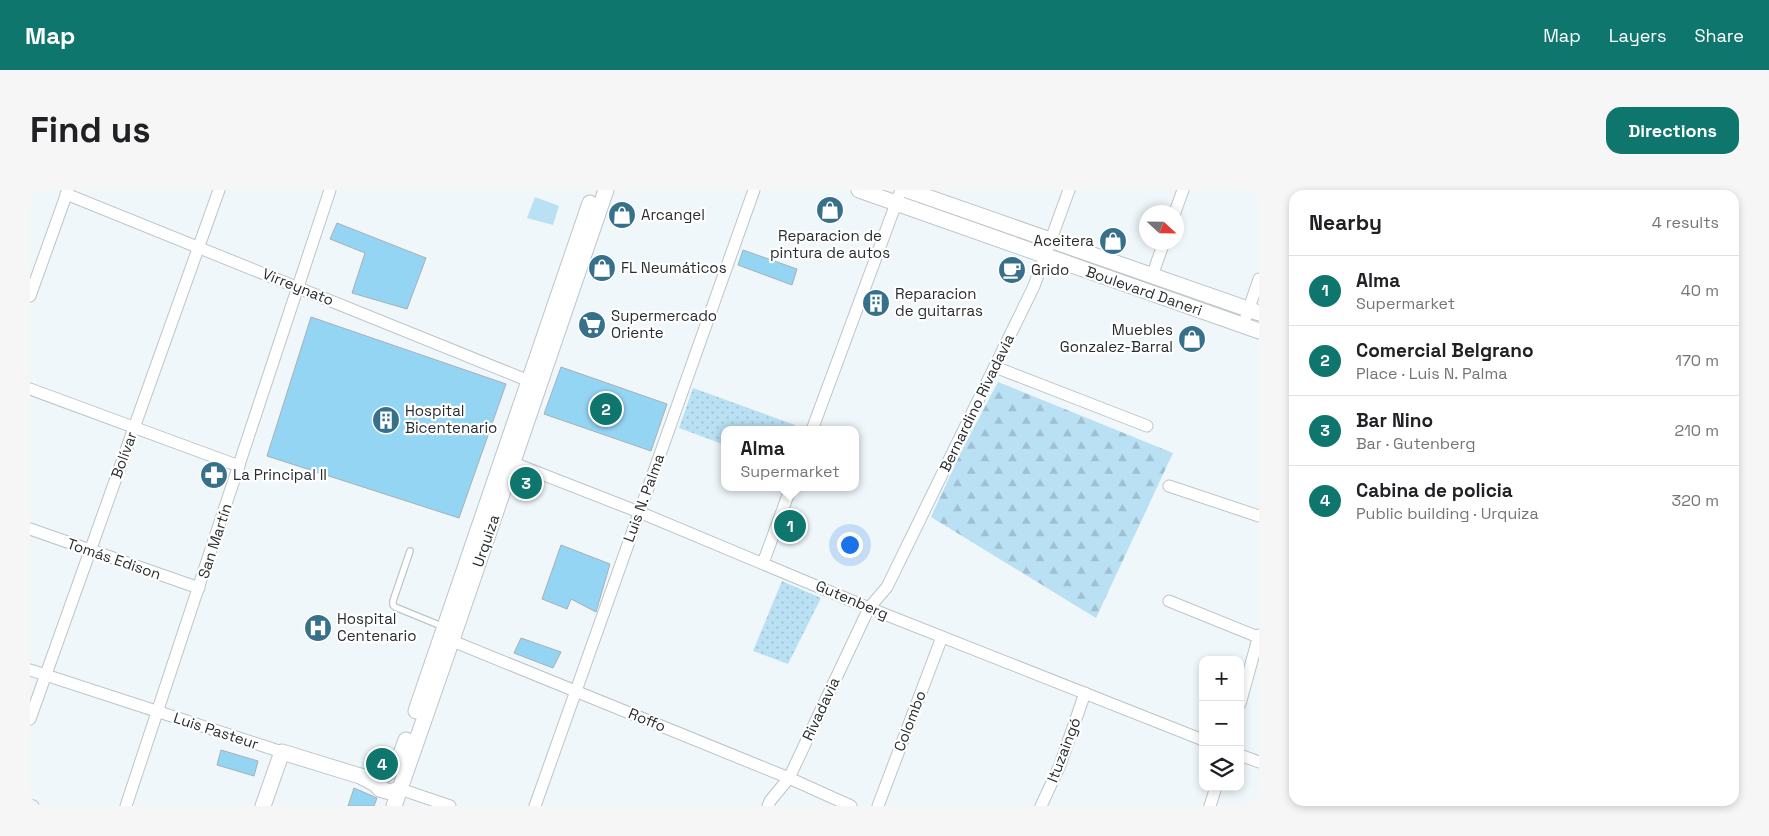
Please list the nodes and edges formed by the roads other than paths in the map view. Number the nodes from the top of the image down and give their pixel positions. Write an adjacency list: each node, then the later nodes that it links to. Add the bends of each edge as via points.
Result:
1 (219, 190): 14 (street, Bolívar)
2 (330, 190): 21 (street, San Martín)
3 (595, 190): 28 (main road, Urquiza)
4 (606, 190): 33 (main road, Urquiza)
5 (754, 190): 37 (street, Luis N. Palma)
6 (859, 190): 11 (main road, Boulevard Daneri)
7 (907, 190): 13 (main road, Boulevard Daneri)
8 (1069, 190): 13 (street, Bernardino Rivadavia)
9 (1183, 190): 12 (street)
10 (67, 192): 14 (street, Virreynato); 17 (street)
11 (899, 197): 16 (main road, Boulevard Daneri); 30 (street)
12 (1178, 205)
13 (1052, 241): 16 (street, Bernardino Rivadavia); 18 (main road, Boulevard Daneri)
14 (198, 248): 21 (street, Virreynato); 32 (street, Bolívar)
15 (1161, 250): 18 (street)
16 (1046, 256): 23 (main road, Boulevard Daneri); 27 (street, Bernardino Rivadavia)
17 (34, 271): 22 (street)
18 (1152, 276): 20 (main road, Boulevard Daneri)
19 (1259, 278): 24 (street)
20 (1182, 286): 23 (main road); 24 (main road, Boulevard Daneri)
21 (298, 287): 28 (street, Virreynato); 34 (street, San Martín)
22 (30, 296)
23 (1176, 302): 25 (main road, Boulevard Daneri)
24 (1254, 312): 25 (street)
25 (1243, 326): 26 (main road, Boulevard Daneri)
26 (1259, 332)
27 (995, 367): 31 (street); 45 (street, Bernardino Rivadavia, via 887,587)
28 (529, 381): 33 (main road, Urquiza)
29 (30, 389): 32 (street)
30 (813, 426)
31 (1147, 426)
32 (134, 428): 34 (street); 40 (street, Bolívar)
33 (508, 460): 37 (street, Gutenberg); 46 (main road, Urquiza)
34 (239, 466): 43 (street, San Martín)
35 (1169, 486): 38 (street)
36 (790, 491): 42 (street)
37 (639, 512): 42 (street, Gutenberg); 51 (street, Luis N. Palma)
38 (1259, 516)
39 (30, 530): 40 (street, Tomás Edison)
40 (90, 550): 43 (street, Tomás Edison); 50 (street, Bolívar)
41 (410, 551): 46 (lane, via 393,605)
42 (763, 563): 45 (street, Gutenberg)
43 (199, 588): 54 (street, San Martín)
44 (1169, 601): 47 (street)
45 (869, 608): 48 (street, Gutenberg); 61 (street, Rivadavia)
46 (448, 634): 51 (street, Roffo); 60 (main road, Urquiza, via 401,756 392,770 379,778); 62 (main road, Urquiza)
47 (1259, 636): 53 (street)
48 (942, 637): 52 (street, Gutenberg); 71 (street, Colombo)
49 (30, 670): 50 (street, Luis Pasteur)
50 (46, 675): 54 (street, Luis Pasteur); 55 (street, Bolívar)
51 (576, 691): 61 (street, Roffo); 68 (street, Luis N. Palma)
52 (1085, 693): 56 (street, Gutenberg); 72 (street, Ituzaingó, via 1060,765)
53 (1241, 701)
54 (158, 712): 57 (street, Luis Pasteur); 64 (street, San Martín)
55 (30, 719)
56 (1199, 738)
57 (282, 752): 60 (main road, Luis Pasteur); 65 (main road)
58 (1244, 756): 59 (street)
59 (1259, 762)
60 (360, 776): 62 (main road, Luis Pasteur, via 380,789 390,792)
61 (789, 778): 69 (street, Rivadavia); 70 (street, Roffo)
62 (400, 789): 66 (main road, Urquiza); 67 (street)
63 (1215, 791): 73 (street)
64 (126, 806)
65 (263, 806)
66 (394, 806)
67 (450, 806)
68 (535, 806)
69 (768, 806)
70 (852, 806)
71 (878, 806)
72 (1041, 806)
73 (1210, 806)

